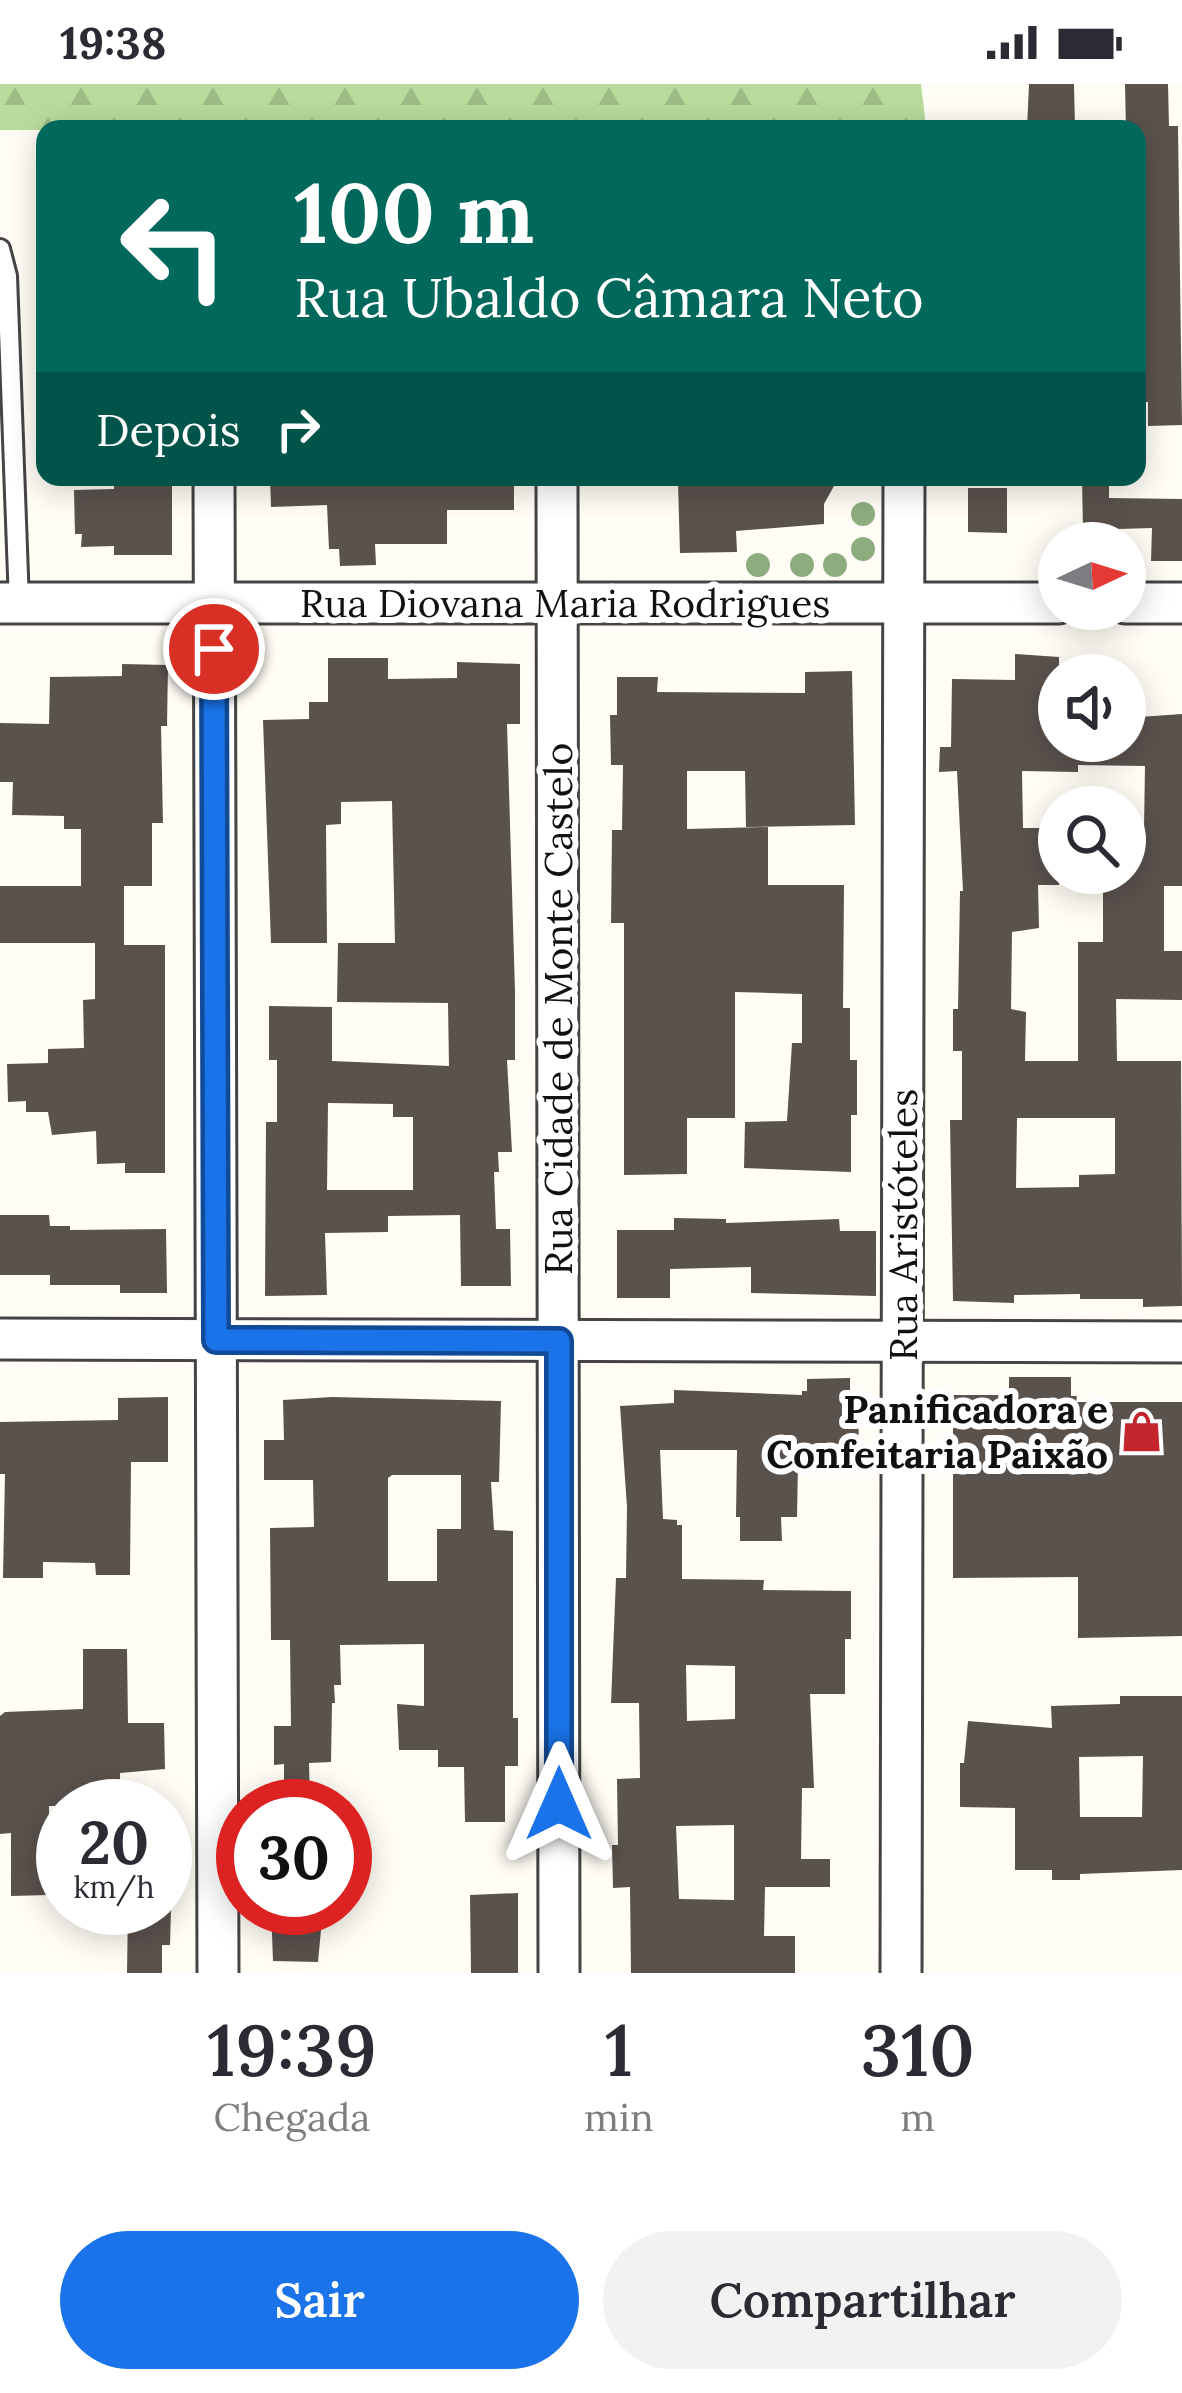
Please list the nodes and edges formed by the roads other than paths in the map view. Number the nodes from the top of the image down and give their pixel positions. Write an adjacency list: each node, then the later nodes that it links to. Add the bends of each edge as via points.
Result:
1 (0, 249): 5 (lane, via 7,275)
2 (214, 486): 6 (street)
3 (557, 486): 7 (street, Rua Cidade de Monte Castelo)
4 (904, 486): 8 (street, Rua Aristóteles)
5 (10, 603): 6 (street, Rua Diovana Maria Rodrigues)
6 (214, 603): 7 (street, Rua Diovana Maria Rodrigues); 13 (street)
7 (558, 603): 8 (street, Rua Diovana Maria Rodrigues); 14 (street, Rua Cidade de Monte Castelo)
8 (904, 603): 9 (street, Rua Diovana Maria Rodrigues); 15 (street, Rua Aristóteles)
9 (1038, 603)
10 (1146, 603): 11 (street)
11 (1182, 603)
12 (0, 1339): 13 (street)
13 (216, 1340): 14 (street); 17 (street)
14 (559, 1341): 15 (street); 18 (street, Rua Cidade de Monte Castelo)
15 (902, 1342): 16 (street); 19 (street, Rua Aristóteles)
16 (1182, 1342)
17 (218, 1973)
18 (559, 1973)
19 (902, 1973)

